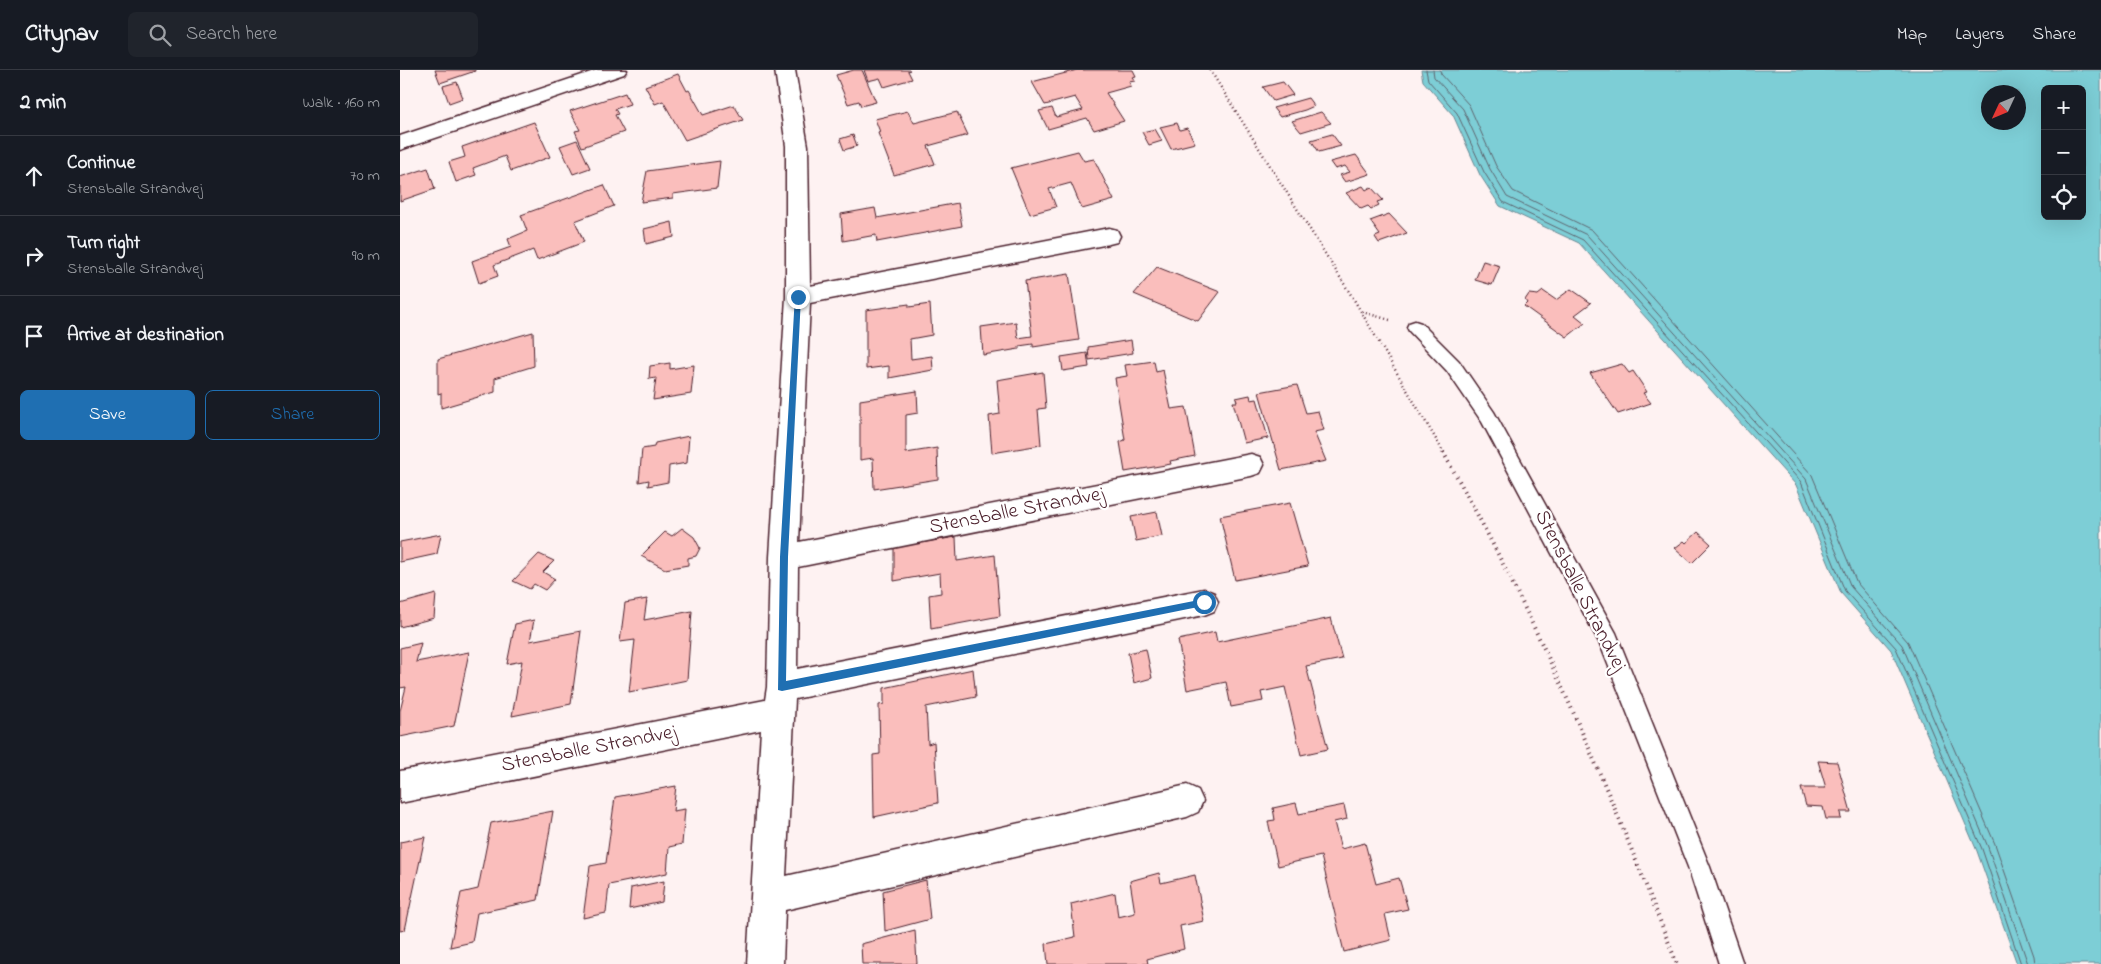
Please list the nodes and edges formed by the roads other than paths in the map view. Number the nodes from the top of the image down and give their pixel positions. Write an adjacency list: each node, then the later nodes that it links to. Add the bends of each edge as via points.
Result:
1 (617, 70): 3 (street)
2 (786, 70): 5 (street, via 797,146)
3 (400, 143)
4 (1109, 236): 5 (street)
5 (798, 297): 8 (street)
6 (1415, 327): 15 (lane, Stensballe Strandvej, via 1453,366 1488,417 1610,640 1699,867)
7 (1251, 465): 8 (street, Stensballe Strandvej)
8 (784, 557): 10 (street)
9 (1204, 602): 10 (street, Stensballe Strandvej)
10 (780, 699): 11 (street, Stensballe Strandvej); 13 (street)
11 (400, 787)
12 (1186, 802): 13 (street)
13 (768, 897): 14 (street)
14 (765, 964)
15 (1731, 964)

